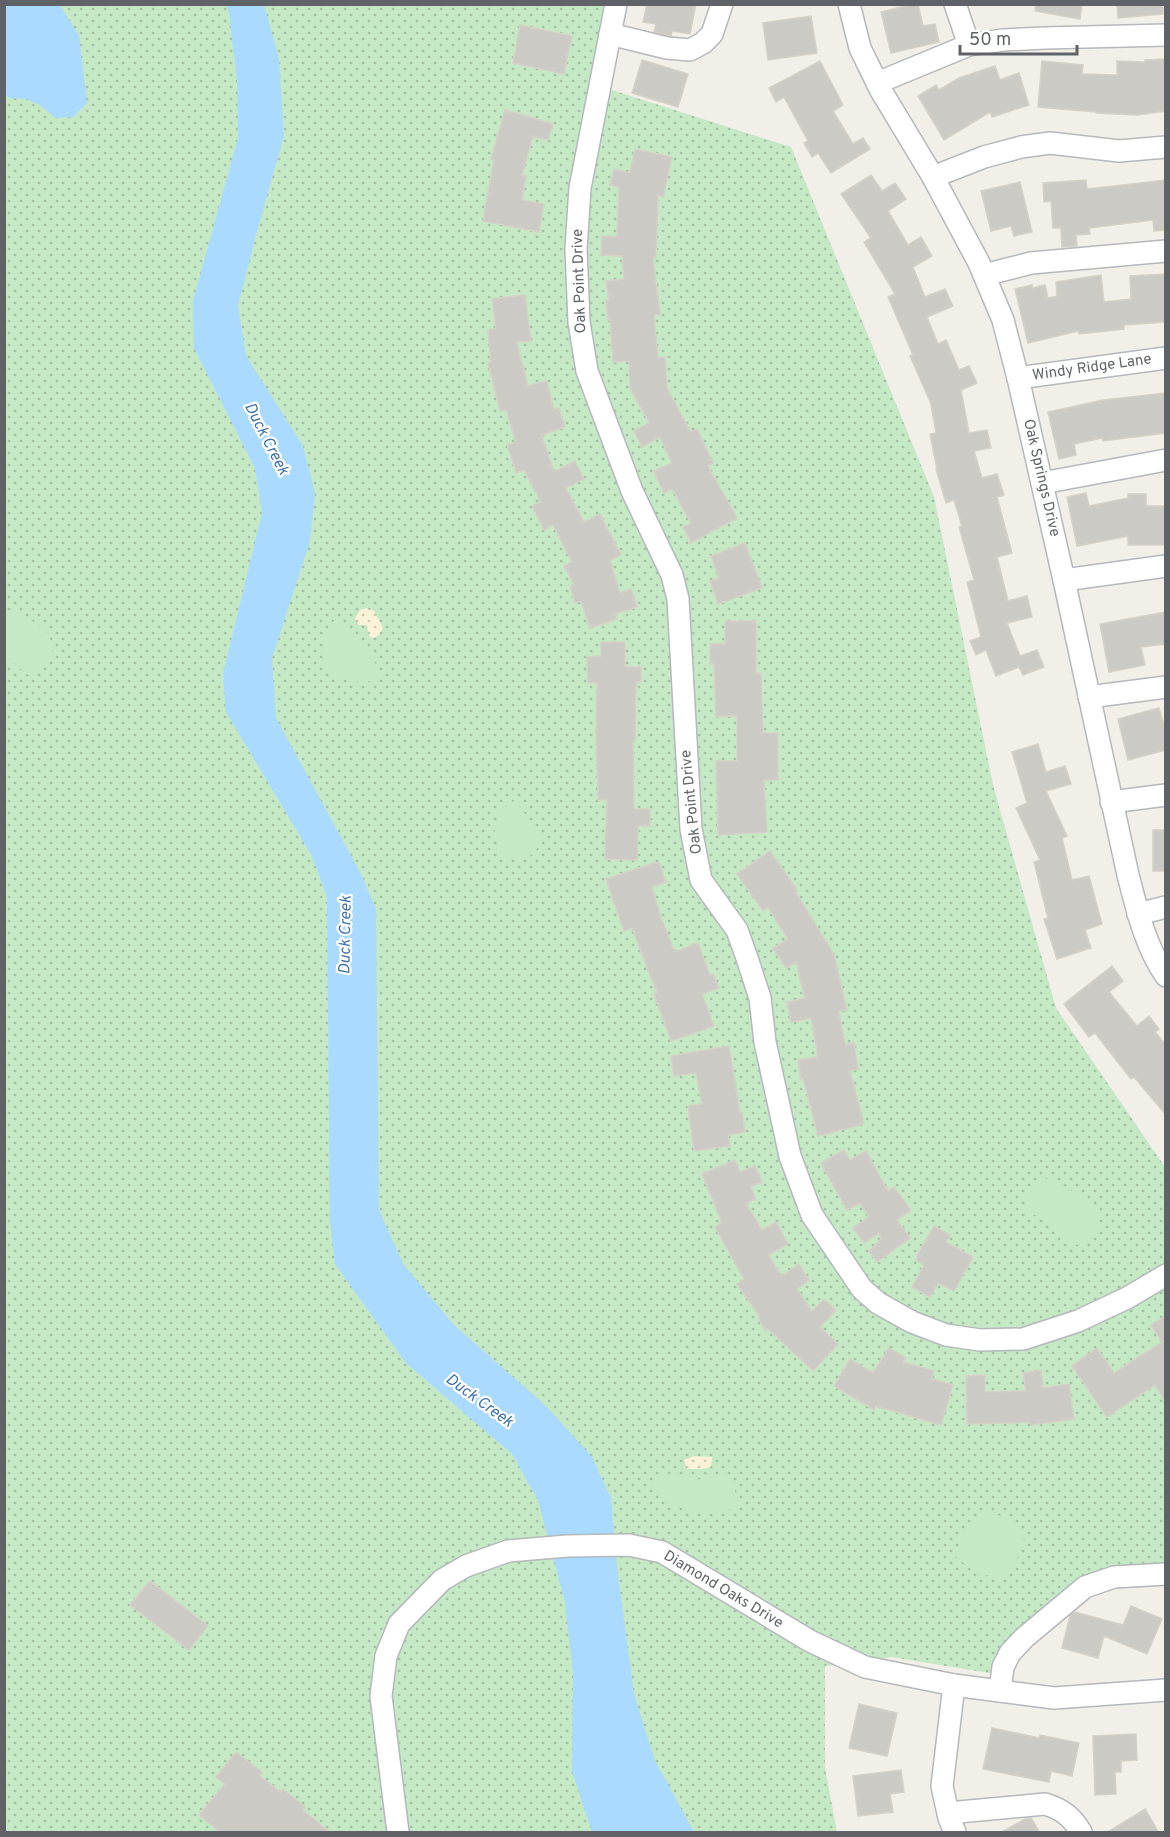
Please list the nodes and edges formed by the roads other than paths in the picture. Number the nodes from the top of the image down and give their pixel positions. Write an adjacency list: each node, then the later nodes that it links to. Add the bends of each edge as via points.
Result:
1 (616, 4): 5 (street, Oak Point Drive)
2 (722, 4): 5 (street, via 712,34 690,50)
3 (849, 4): 8 (street, Oak Springs Drive, via 860,48)
4 (955, 4): 7 (street)
5 (610, 34): 26 (street, Oak Point Drive, via 580,188 576,249 579,322 587,371 632,491 672,575 678,599 691,829 701,880 737,930 747,958 759,998 790,1156 812,1215 862,1288 878,1303 946,1335 980,1340 1023,1339 1078,1321)
6 (1166, 35): 7 (street, via 1003,40)
7 (969, 45): 8 (street)
8 (877, 82): 10 (street, Oak Springs Drive)
9 (1166, 147): 10 (street, via 1119,151 1050,143 984,157)
10 (933, 177): 12 (street, Oak Springs Drive)
11 (1166, 251): 12 (street, via 1031,263)
12 (984, 275): 14 (street, Oak Springs Drive, via 1003,320)
13 (1166, 358): 14 (street, Windy Ridge Lane)
14 (1018, 378): 16 (street, Oak Springs Drive)
15 (1166, 460): 16 (street)
16 (1042, 483): 18 (street, Oak Springs Drive)
17 (1166, 566): 18 (street)
18 (1064, 580): 20 (street, Oak Springs Drive)
19 (1166, 687): 20 (street)
20 (1089, 697): 22 (street, Oak Springs Drive)
21 (1166, 795): 22 (street)
22 (1111, 802): 24 (street, Oak Springs Drive)
23 (1166, 907): 24 (street)
24 (1138, 914): 25 (street, Oak Springs Drive)
25 (1166, 976)
26 (1166, 1275)
27 (1166, 1574): 30 (street, via 1114,1577 1085,1587 1010,1653)
28 (954, 1684): 30 (street, Diamond Oaks Drive); 31 (street, via 942,1786); 32 (street, Diamond Oaks Drive, via 865,1667 810,1641 662,1552 629,1545 567,1545 508,1551 466,1566 442,1580 399,1624 386,1656 381,1696)
29 (1166, 1690): 30 (street, Diamond Oaks Drive, via 1054,1698)
30 (1000, 1691)
31 (952, 1823): 33 (street, via 1045,1804 1065,1813)
32 (398, 1833)
33 (1081, 1833)

